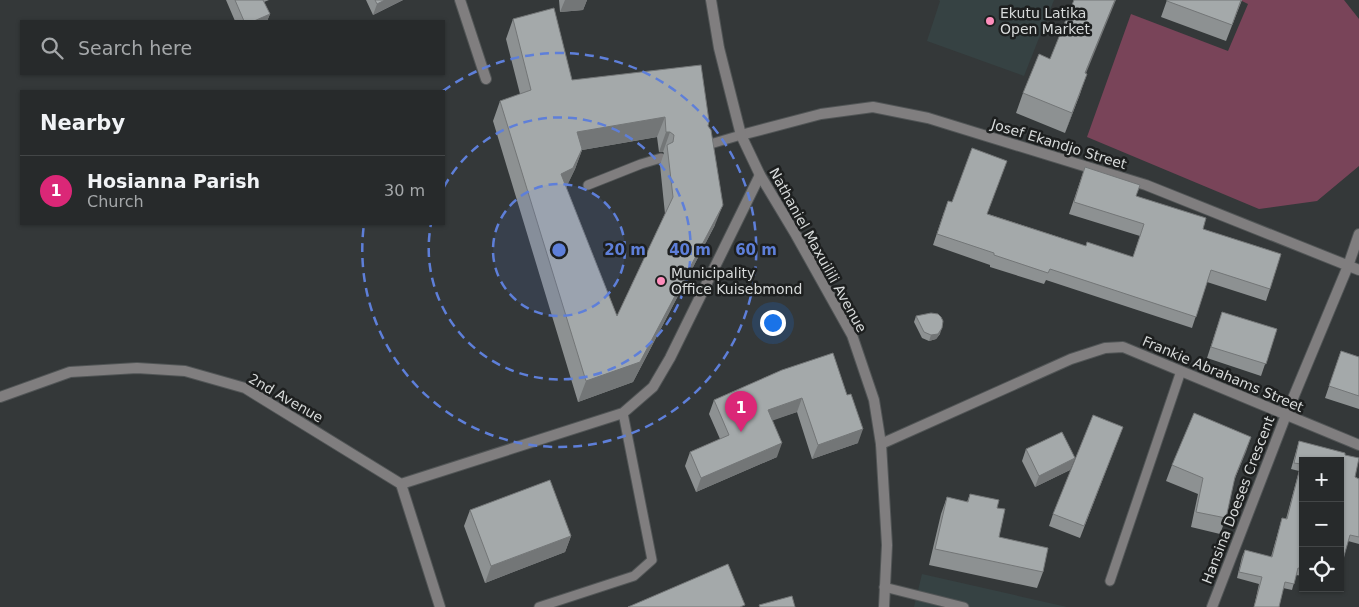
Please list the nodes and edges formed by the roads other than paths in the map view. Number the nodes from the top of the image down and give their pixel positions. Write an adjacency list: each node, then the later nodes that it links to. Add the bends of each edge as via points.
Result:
1 (460, 0): 3 (street)
2 (712, 0): 4 (street, Nathaniel Maxuilili Avenue, via 718,48)
3 (486, 79)
4 (741, 135): 5 (lane); 7 (street, Nathaniel Maxuilili Avenue); 10 (street, Josef Ekandjo Street, via 821,114 873,108 928,118 1146,185)
5 (707, 145)
6 (661, 158): 8 (lane)
7 (760, 175): 14 (street, via 670,358 652,387); 16 (street, Nathaniel Maxuilili Avenue, via 852,335 874,400)
8 (588, 186)
9 (1359, 234): 10 (street, Hansina Doeses Crescent)
10 (1348, 266): 11 (street, Josef Ekandjo Street); 15 (street, Hansina Doeses Crescent)
11 (1359, 270)
12 (1180, 371): 15 (street, Frankie Abrahams Street); 16 (street, Frankie Abrahams Street, via 1123,347 1105,348 1070,359); 19 (lane)
13 (0, 397): 18 (street, 2nd Avenue, via 70,372 137,368 185,371 245,388)
14 (623, 413): 18 (street); 22 (lane, via 652,560 634,576)
15 (1286, 415): 17 (street, Frankie Abrahams Street); 25 (street, Hansina Doeses Crescent)
16 (881, 444): 20 (street, Nathaniel Maxuilili Avenue, via 887,545)
17 (1359, 445)
18 (401, 484): 21 (street)
19 (1110, 581)
20 (884, 587): 23 (street, Nathaniel Maxuilili Avenue); 24 (lane)
21 (440, 607)
22 (539, 607)
23 (884, 607)
24 (964, 607)
25 (1212, 607)

